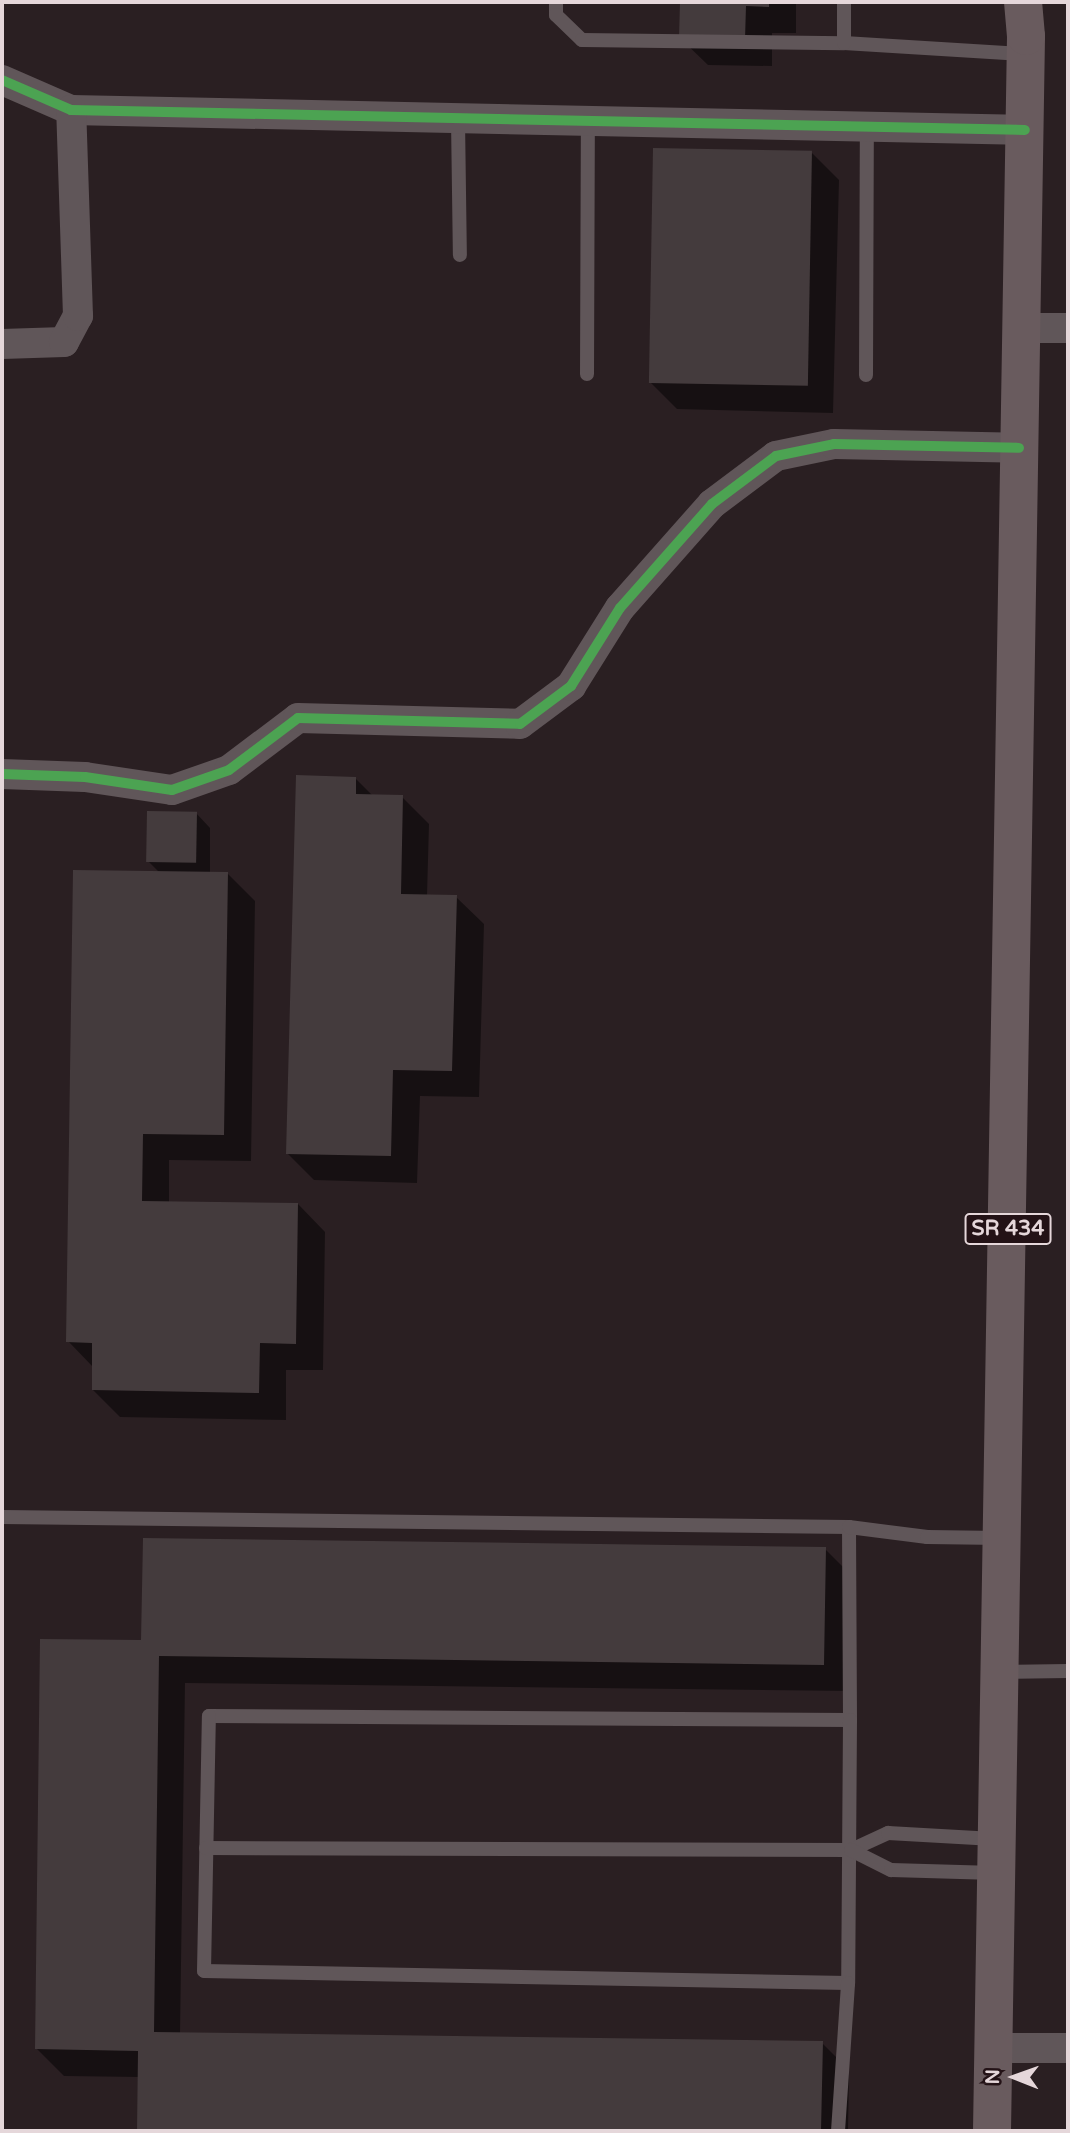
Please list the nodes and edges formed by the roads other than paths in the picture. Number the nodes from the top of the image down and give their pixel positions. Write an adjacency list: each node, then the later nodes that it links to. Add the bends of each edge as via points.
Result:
1 (556, 2): 4 (lane, via 556,15 582,40)
2 (844, 2): 4 (lane)
3 (1027, 23): 4 (lane); 10 (main road, SR 434)
4 (844, 44)
5 (2, 80): 6 (street)
6 (71, 110): 7 (street); 14 (street, via 78,316 64,342)
7 (458, 120): 8 (street); 11 (lane)
8 (588, 121): 9 (street); 15 (lane)
9 (867, 127): 10 (street); 16 (lane)
10 (1025, 130): 12 (main road, SR 434)
11 (460, 255)
12 (1021, 328): 13 (street); 17 (main road, SR 434)
13 (1068, 328)
14 (2, 344)
15 (587, 374)
16 (866, 376)
17 (1019, 448): 18 (street, via 834,444 776,456 712,504 620,608 571,686 520,724 298,718 229,770 172,790 85,777); 21 (main road, SR 434)
18 (2, 774)
19 (2, 1517): 20 (lane)
20 (849, 1527): 21 (lane, via 927,1537); 24 (lane)
21 (1003, 1538): 23 (main road, SR 434)
22 (1068, 1671): 23 (lane)
23 (1001, 1672): 27 (main road, SR 434)
24 (850, 1720): 25 (lane, via 209,1716); 26 (lane)
25 (206, 1848): 26 (lane); 28 (lane, via 204,1971)
26 (850, 1850): 27 (lane, via 891,1870); 27 (lane, via 888,1833); 28 (lane)
27 (998, 1856): 29 (main road, SR 434)
28 (848, 1983): 31 (lane)
29 (995, 2048): 30 (street); 32 (main road, SR 434)
30 (1068, 2048)
31 (838, 2131)
32 (992, 2131)

